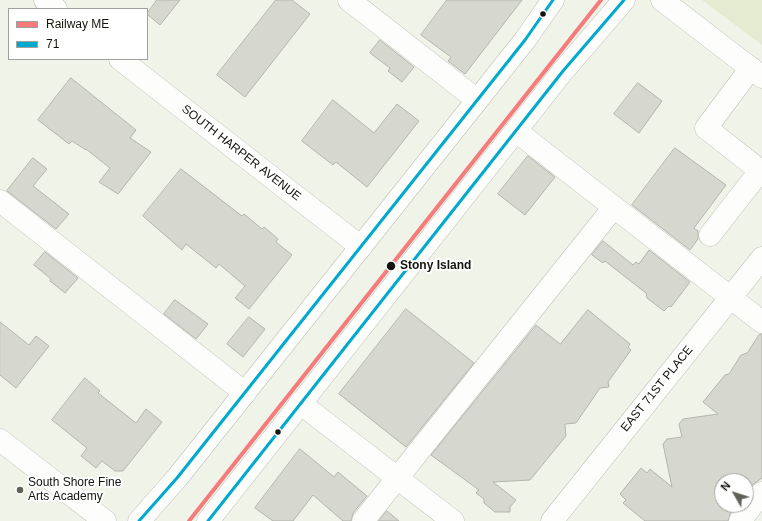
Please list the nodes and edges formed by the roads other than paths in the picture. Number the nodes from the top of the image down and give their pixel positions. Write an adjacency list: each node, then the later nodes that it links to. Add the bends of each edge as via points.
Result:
1 (45, 0): 6 (main road)
2 (349, 0): 9 (main road)
3 (553, 0): 9 (main road)
4 (624, 0): 10 (main road)
5 (662, 0): 8 (main road)
6 (55, 8)
7 (121, 60): 15 (main road, SOUTH HARPER AVENUE)
8 (756, 73): 11 (main road, via 706,128)
9 (477, 100): 15 (main road)
10 (516, 131): 13 (main road); 20 (main road)
11 (761, 172): 14 (main road)
12 (0, 201): 19 (main road)
13 (614, 207): 17 (main road); 22 (main road)
14 (710, 235)
15 (361, 247): 19 (main road)
16 (762, 258): 17 (main road, EAST 71ST PLACE)
17 (730, 298): 18 (main road); 29 (main road, EAST 71ST PLACE)
18 (762, 322)
19 (246, 392): 25 (main road, via 178,478)
20 (300, 404): 22 (main road); 26 (main road)
21 (0, 440): 24 (main road)
22 (397, 478): 27 (main road); 28 (main road)
23 (762, 493): 30 (main road)
24 (105, 521)
25 (138, 521)
26 (208, 521)
27 (363, 521)
28 (453, 521)
29 (552, 521)
30 (740, 521)

